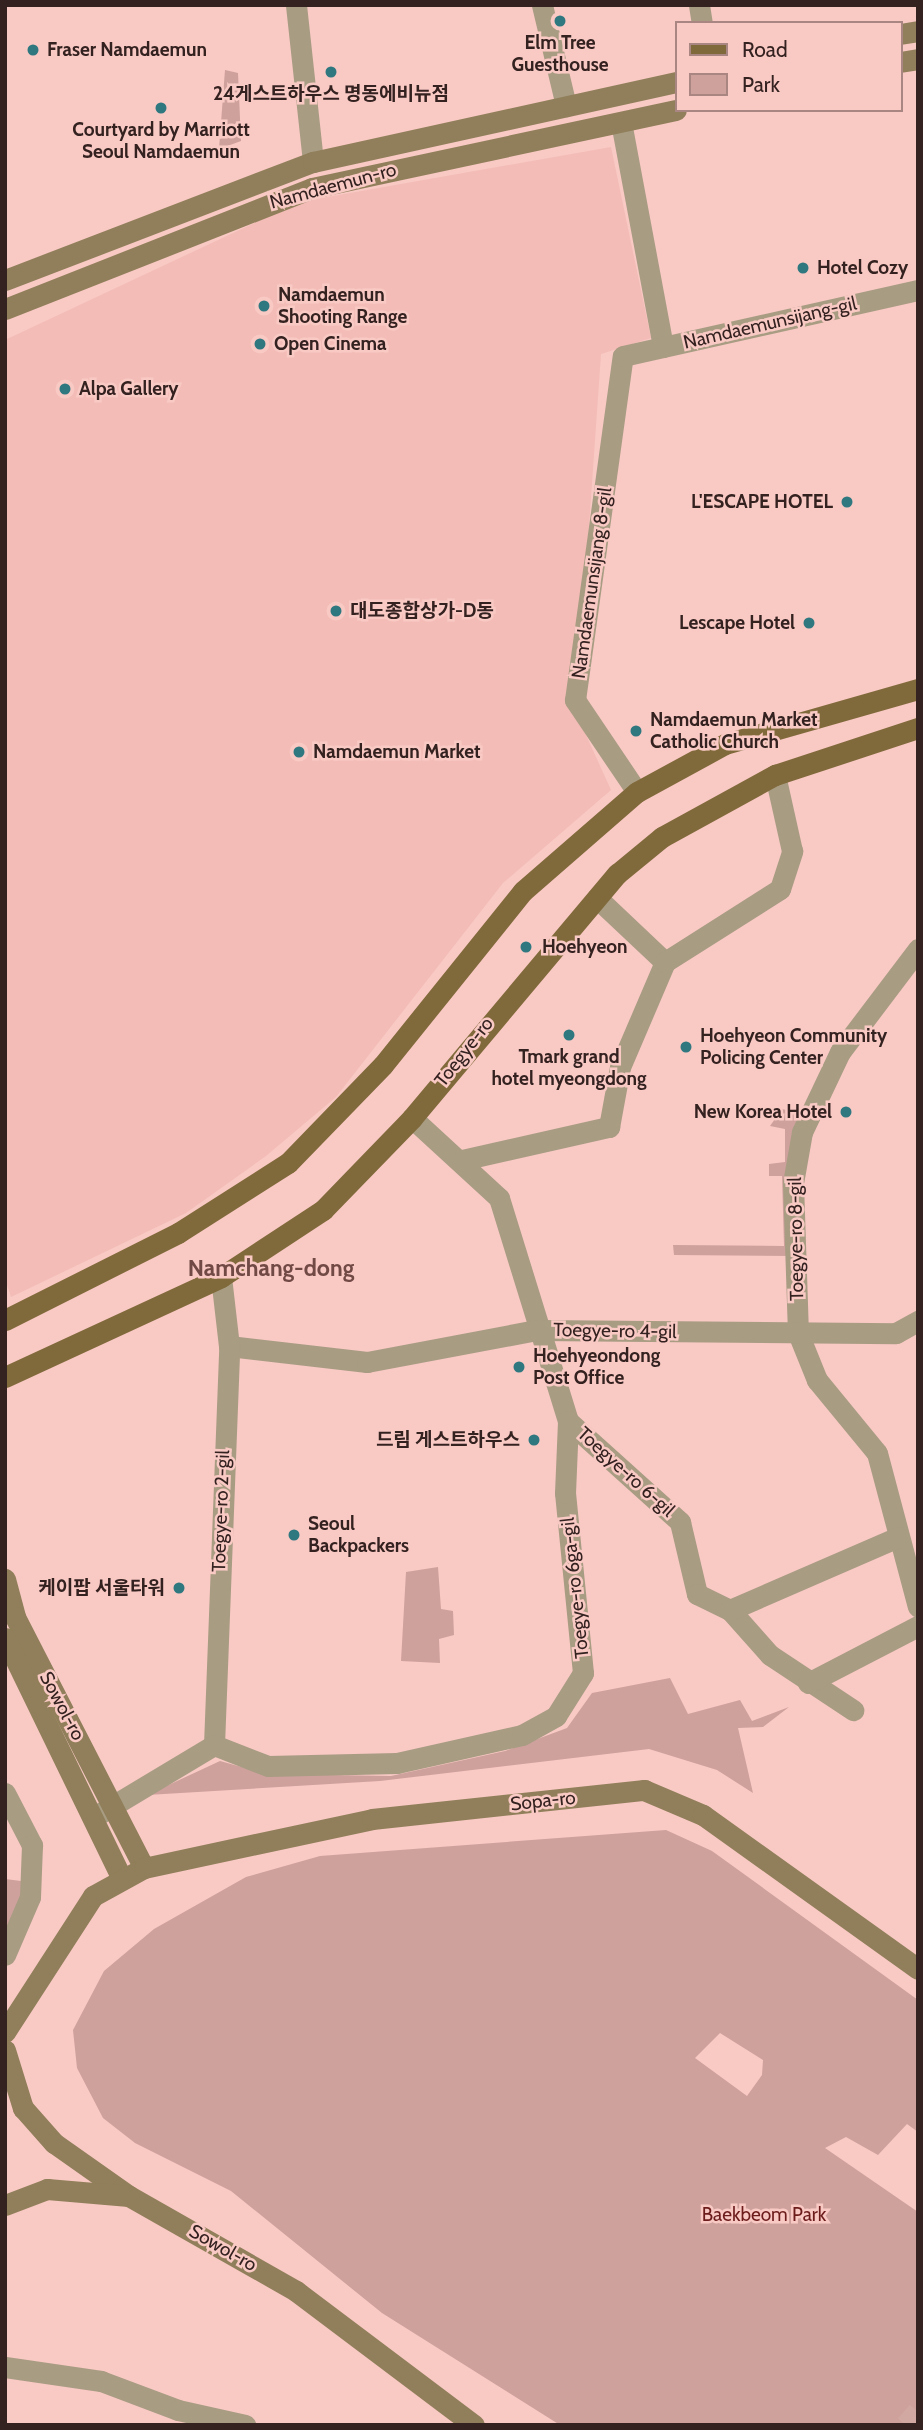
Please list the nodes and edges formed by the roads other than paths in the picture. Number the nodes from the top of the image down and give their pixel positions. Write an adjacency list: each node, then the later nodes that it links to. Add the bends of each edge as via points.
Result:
1 (296, 5): 7 (street)
2 (542, 5): 4 (street)
3 (674, 82): 4 (main road, Namdaemun-ro)
4 (566, 106): 7 (main road, Namdaemun-ro)
5 (674, 110): 6 (main road, Namdaemun-ro)
6 (621, 122): 10 (main road, Namdaemun-ro, via 312,188); 11 (street)
7 (313, 162): 8 (main road, Namdaemun-ro)
8 (5, 280)
9 (918, 290): 11 (street, Namdaemunsijang-gil)
10 (5, 309)
11 (663, 347): 12 (street, Namdaemunsijang-gil)
12 (623, 356): 16 (street, Namdaemunsijang 8-gil, via 575,700)
13 (918, 689): 16 (main road, via 725,744)
14 (918, 727): 15 (main road, Toegye-ro)
15 (775, 775): 17 (main road, Toegye-ro, via 662,837); 19 (street, via 792,851 780,890)
16 (637, 792): 23 (main road, via 523,891 383,1065 288,1163 178,1233)
17 (597, 898): 19 (street); 20 (main road, Toegye-ro)
18 (918, 949): 26 (street, Toegye-ro 8-gil, via 840,1052 802,1132 793,1183)
19 (665, 962): 21 (street, via 620,1067 609,1127)
20 (412, 1118): 21 (street, Toegye-ro 6-gil); 22 (main road, Toegye-ro, via 323,1210)
21 (462, 1160): 25 (street, Toegye-ro 6-gil, via 499,1198)
22 (221, 1277): 27 (street, Toegye-ro 2-gil); 28 (main road, Toegye-ro)
23 (5, 1320)
24 (918, 1321): 26 (street, Toegye-ro 4-gil, via 896,1333)
25 (537, 1330): 26 (street, Toegye-ro 4-gil); 27 (street, Toegye-ro 4-gil, via 367,1362); 29 (street, Toegye-ro 6-gil)
26 (798, 1333): 30 (street, Toegye-ro 8-gil, via 817,1380 877,1453)
27 (229, 1346): 38 (street, Toegye-ro 2-gil)
28 (5, 1377)
29 (568, 1421): 33 (street, Toegye-ro 6-gil, via 680,1522 696,1594); 38 (street, Toegye-ro 6ga-gil, via 565,1493 583,1673 556,1716 522,1735 397,1763 268,1766)
30 (898, 1537): 32 (street, Toegye-ro 8-gil); 33 (street)
31 (5, 1579): 40 (main road, Sowol-ro, via 15,1617)
32 (918, 1607)
33 (730, 1610): 36 (street, Toegye-ro 6-gil, via 770,1655)
34 (918, 1626): 36 (street)
35 (5, 1638): 41 (main road, Sowol-ro)
36 (808, 1683): 37 (street, Toegye-ro 6-gil)
37 (853, 1710)
38 (214, 1745): 40 (street)
39 (5, 1793): 44 (street, via 32,1845 30,1896)
40 (115, 1805): 41 (street); 42 (main road, Sowol-ro)
41 (94, 1817): 43 (main road, Sowol-ro)
42 (144, 1868): 43 (main road, Sopa-ro); 45 (main road, Sopa-ro, via 372,1819 644,1790 703,1815)
43 (121, 1877): 46 (main road, via 93,1896)
44 (5, 1955)
45 (918, 1969)
46 (5, 2032)
47 (5, 2050): 48 (main road, Sowol-ro, via 23,2108 54,2143)
48 (130, 2196): 49 (main road, via 47,2189); 53 (main road, Sowol-ro, via 296,2291)
49 (5, 2206)
50 (5, 2367): 51 (street, via 101,2381)
51 (185, 2418): 52 (street)
52 (245, 2425)
53 (474, 2425)

